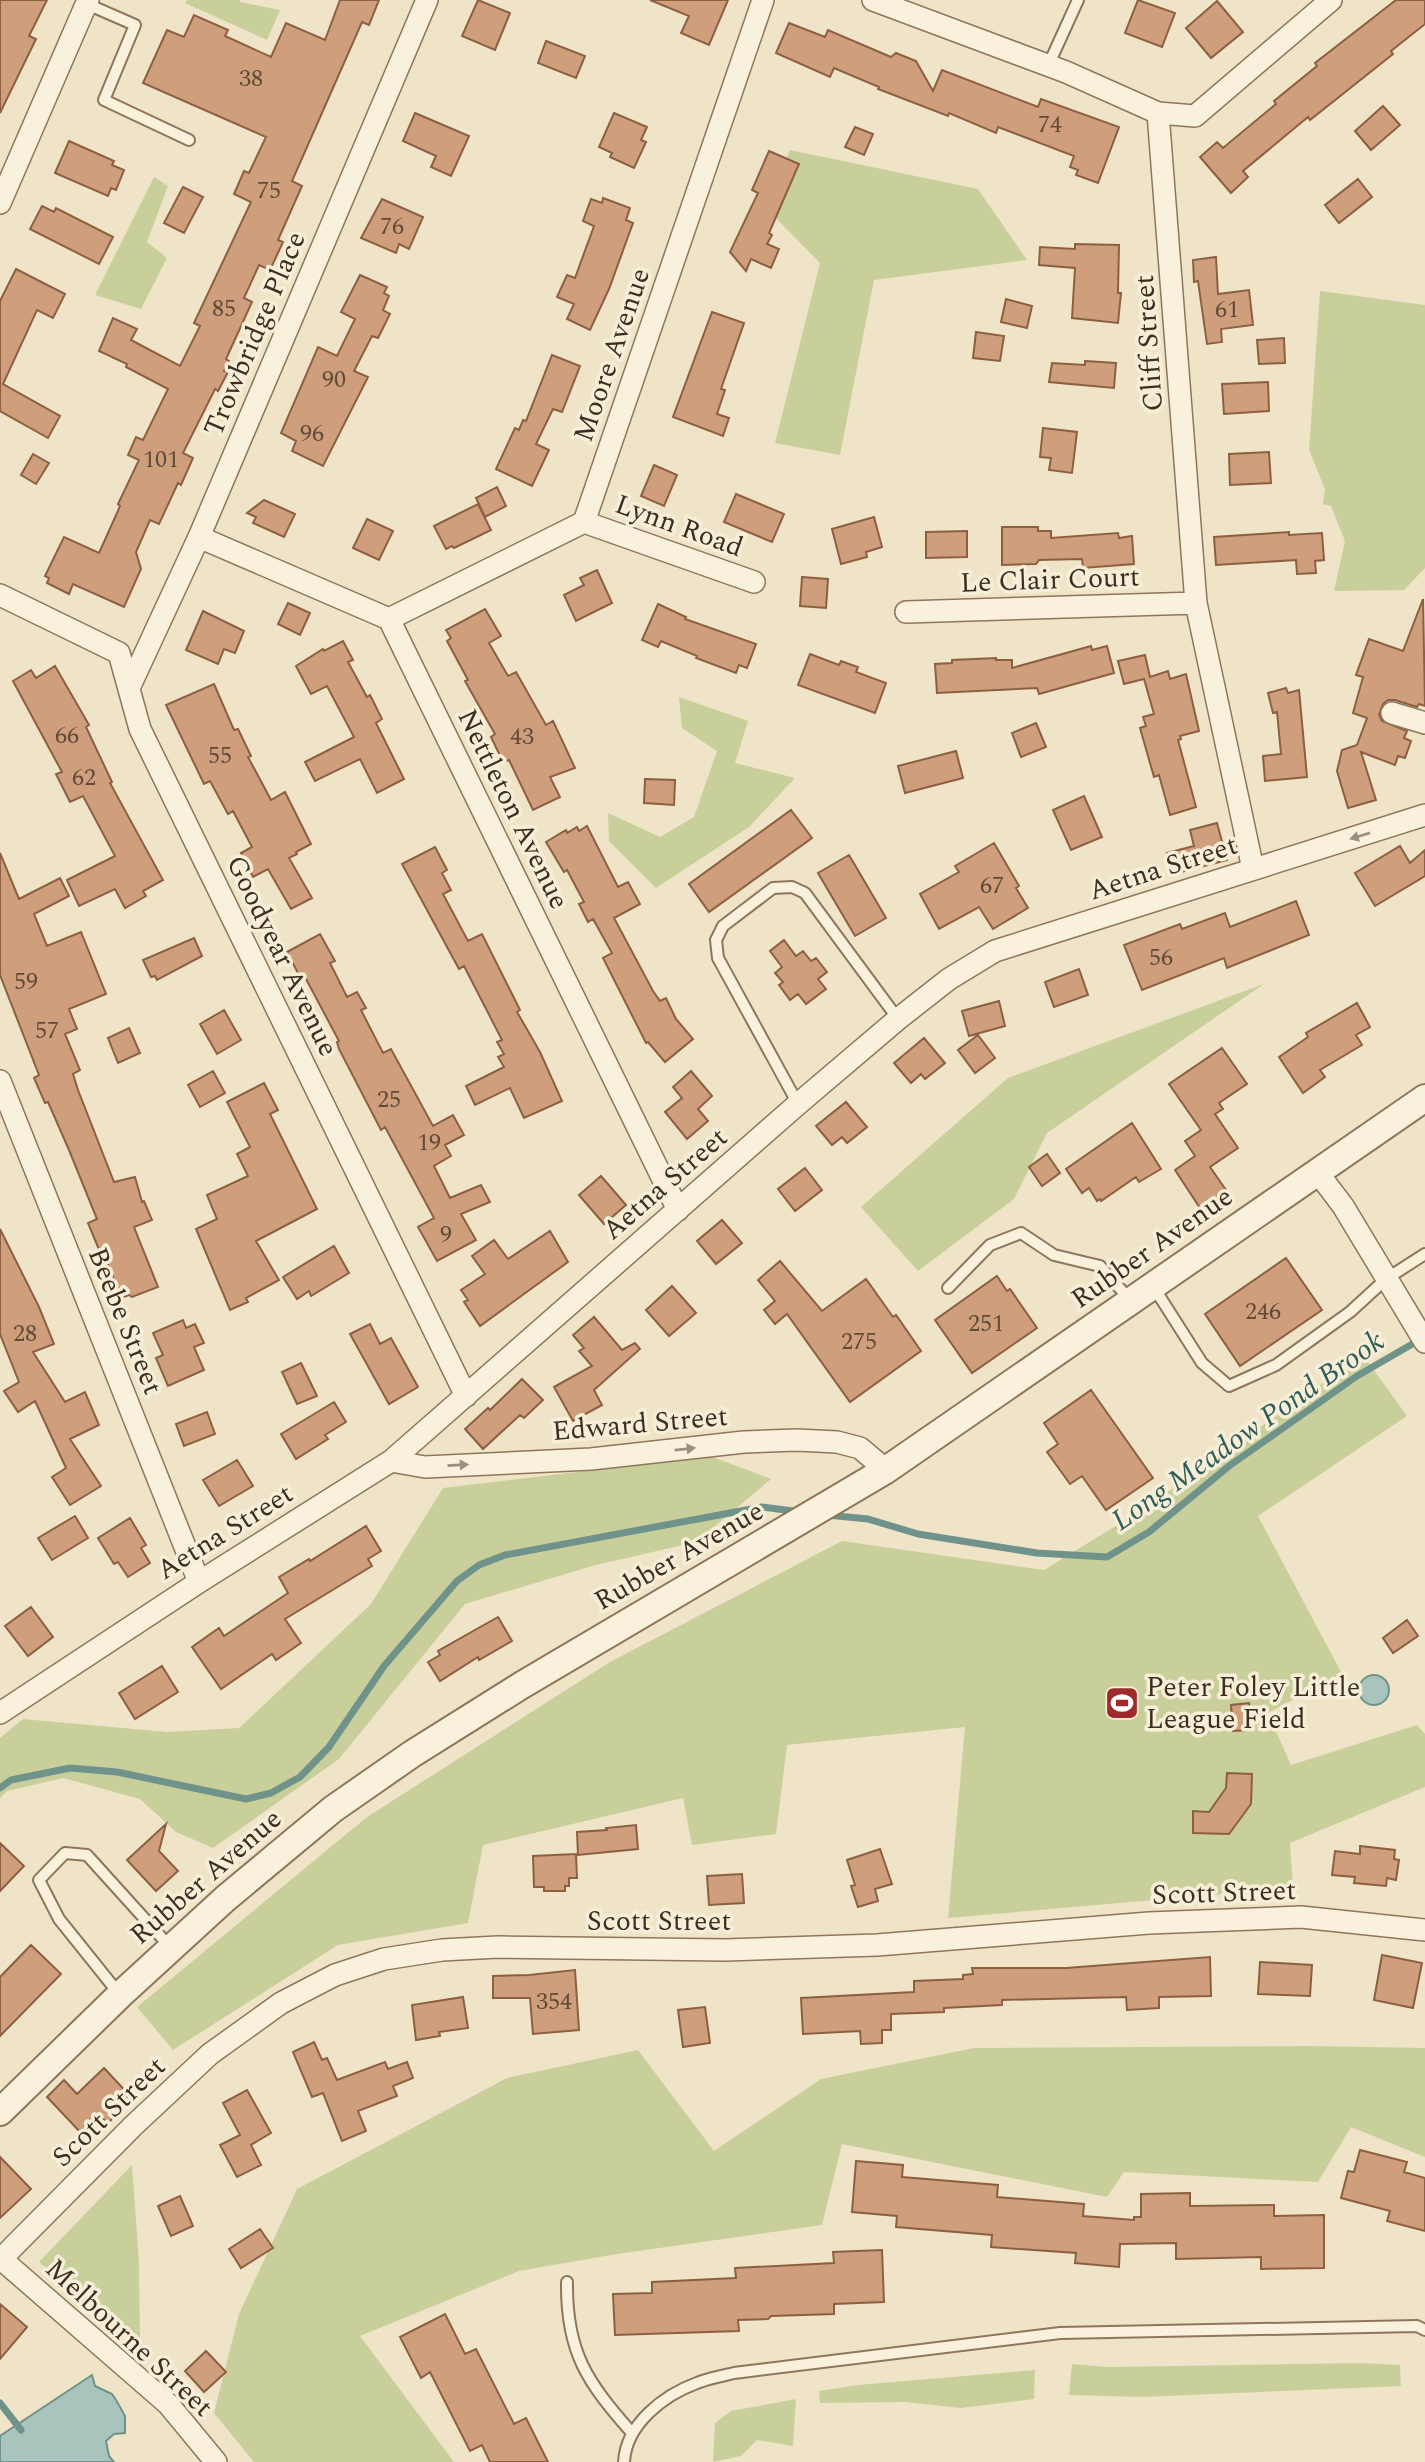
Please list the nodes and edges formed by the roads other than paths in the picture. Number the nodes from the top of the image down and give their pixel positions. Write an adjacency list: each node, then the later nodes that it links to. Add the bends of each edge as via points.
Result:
1 (427, 0): 12 (street, Trowbridge Place)
2 (763, 0): 11 (street, Moore Avenue)
3 (873, 0): 7 (street)
4 (1078, 0): 7 (lane)
5 (1331, 0): 8 (street, via 1195,116)
6 (87, 2): 9 (lane, via 135,24 104,100); 10 (street)
7 (1048, 65): 8 (street)
8 (1158, 113): 15 (street, Cliff Street)
9 (189, 140)
10 (0, 203)
11 (584, 522): 13 (street, Lynn Road); 17 (street)
12 (199, 537): 17 (street); 18 (street, Trowbridge Place)
13 (754, 582)
14 (0, 595): 18 (street, Goodyear Avenue, via 119,653)
15 (1196, 603): 16 (street, Le Clair Court); 22 (street, Cliff Street)
16 (906, 612)
17 (389, 619): 28 (street, Nettleton Avenue)
18 (129, 688): 35 (street, Goodyear Avenue, via 140,729)
19 (1392, 713): 20 (street)
20 (1425, 723)
21 (1425, 815): 22 (street, Aetna Street, one-way to 22)
22 (1253, 869): 23 (street, Aetna Street, via 996,951 949,978)
23 (898, 1019): 26 (street, Aetna Street); 26 (lane, via 805,893 792,887 773,888 723,926 716,940 718,958)
24 (0, 1081): 38 (street, Beebe Street)
25 (1425, 1098): 27 (street, Rubber Avenue)
26 (798, 1104): 28 (street, Aetna Street)
27 (1318, 1173): 30 (street); 31 (street, Rubber Avenue)
28 (678, 1210): 35 (street, Aetna Street)
29 (1425, 1254): 30 (lane)
30 (1386, 1279): 31 (lane, via 1350,1312 1276,1365 1229,1386 1202,1363); 34 (street)
31 (1153, 1286): 33 (street, Rubber Avenue)
32 (947, 1288): 33 (lane, via 990,1245 1021,1233 1054,1255 1100,1266)
33 (1131, 1301): 37 (street, Rubber Avenue)
34 (1425, 1342)
35 (466, 1396): 36 (street, Aetna Street)
36 (390, 1461): 37 (street, Edward Street, one-way to 37, via 425,1467 591,1459 797,1440 860,1448); 38 (street, Aetna Street)
37 (886, 1470): 41 (street, Rubber Avenue, via 412,1754 344,1801)
38 (199, 1582): 39 (street, Aetna Street)
39 (4, 1702)
40 (1425, 1930): 44 (street, Scott Street, via 1301,1917 1149,1923 877,1945 725,1950 498,1947 384,1959 335,1975 281,2003 220,2046)
41 (171, 1948): 42 (street, Rubber Avenue); 42 (lane, via 87,1856 65,1853 39,1880 59,1919)
42 (120, 1995): 43 (street, Rubber Avenue)
43 (0, 2112)
44 (1, 2259): 48 (street, Melbourne Street, via 167,2404)
45 (567, 2282): 47 (lane, via 567,2308 578,2359 603,2399)
46 (1425, 2330): 47 (lane, via 1417,2326 1059,2333 778,2367 698,2382 668,2397)
47 (632, 2432): 49 (lane)
48 (216, 2462)
49 (624, 2462)

